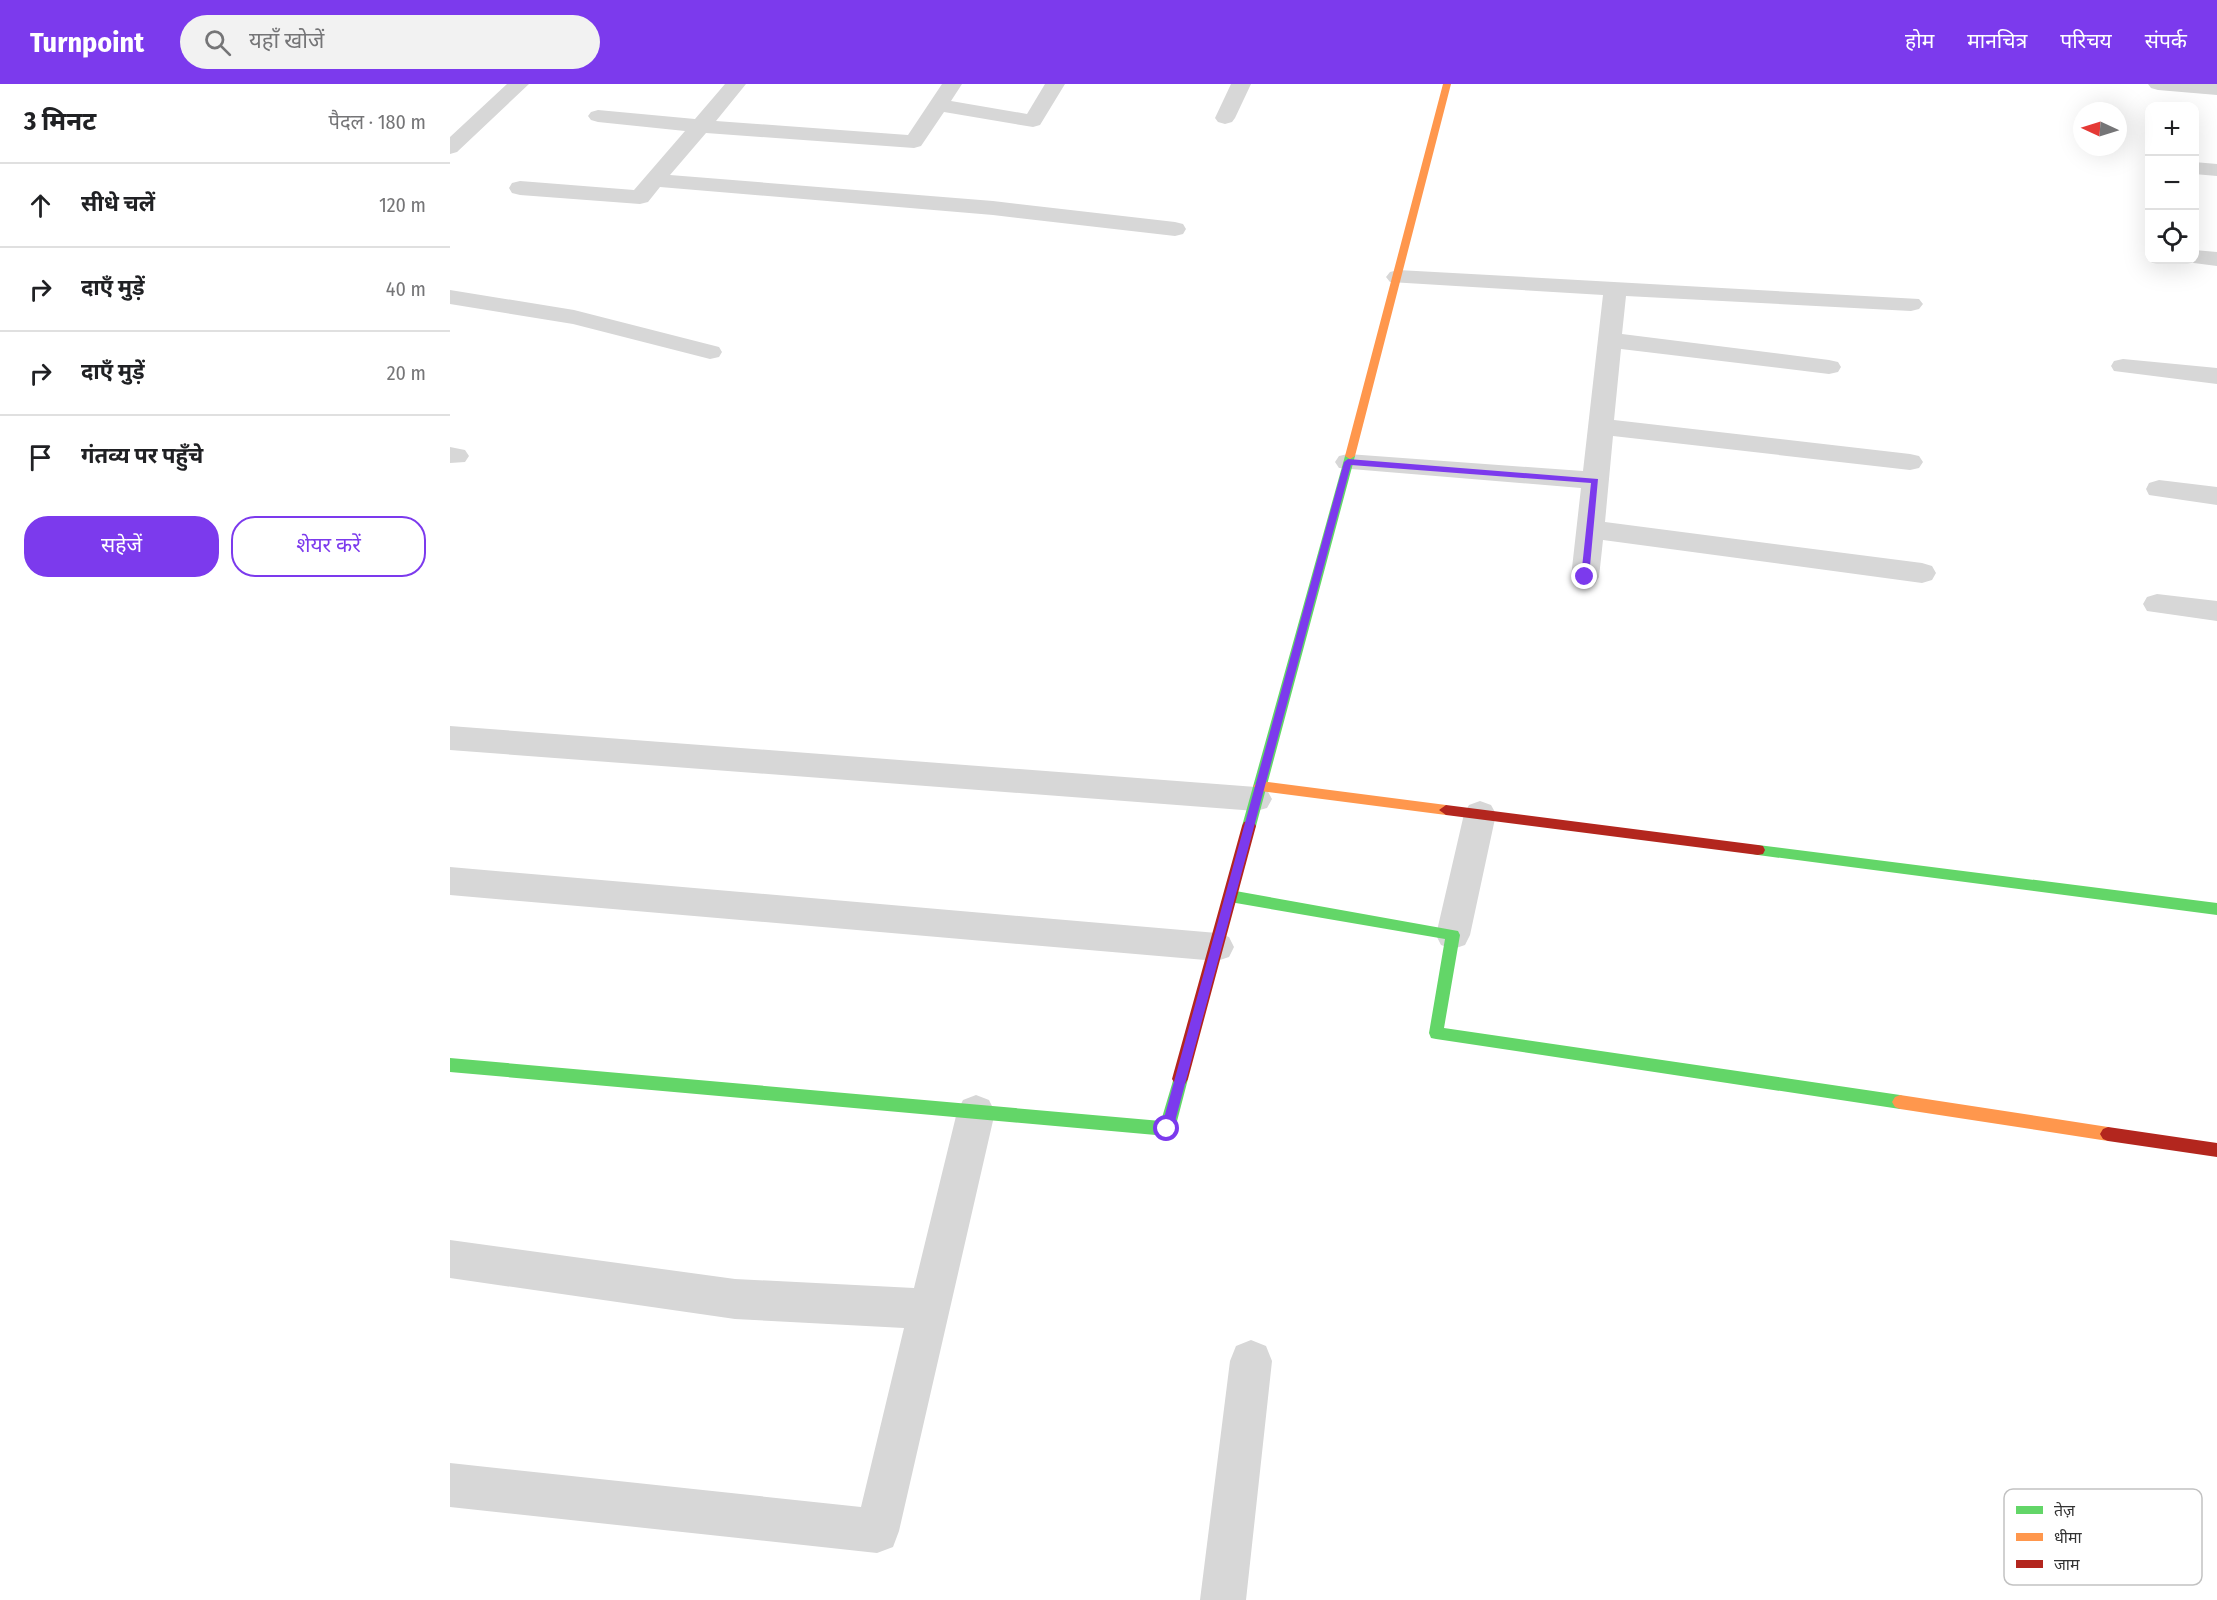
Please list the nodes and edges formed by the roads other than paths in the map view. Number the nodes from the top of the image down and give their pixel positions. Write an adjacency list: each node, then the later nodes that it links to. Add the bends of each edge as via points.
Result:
1 (519, 84): 13 (street)
2 (736, 84): 12 (street)
3 (952, 84): 9 (street)
4 (1055, 84): 9 (street, via 1033,121)
5 (1241, 84): 11 (street)
6 (1447, 84): 21 (street)
7 (2158, 84): 8 (street)
8 (2217, 89)
9 (938, 105): 12 (street, via 914,142)
10 (598, 116): 12 (street)
11 (1225, 118)
12 (700, 126): 16 (street)
13 (450, 148)
14 (2199, 168): 15 (street)
15 (2217, 170)
16 (654, 180): 17 (street, via 640,197); 18 (street, via 993,208)
17 (520, 188)
18 (1175, 229)
19 (2199, 257): 20 (street)
20 (2217, 259)
21 (1398, 278): 22 (street); 31 (street)
22 (1615, 289): 24 (street); 25 (street)
23 (450, 297): 26 (street, via 574,318)
24 (1911, 304)
25 (1610, 340): 28 (street); 30 (street)
26 (710, 352)
27 (2123, 366): 29 (street)
28 (1829, 367)
29 (2217, 376)
30 (1601, 427): 32 (street); 33 (street)
31 (1348, 462): 33 (street); 42 (street)
32 (1910, 462)
33 (1595, 480): 36 (street)
34 (2158, 489): 35 (street)
35 (2217, 496)
36 (1591, 529): 37 (street); 38 (street)
37 (1922, 573)
38 (1585, 577)
39 (2157, 604): 40 (street)
40 (2217, 611)
41 (450, 738): 42 (street)
42 (1258, 793): 43 (street); 45 (street)
43 (1480, 814): 46 (street); 47 (street)
44 (450, 880): 48 (street)
45 (1230, 896): 47 (street); 48 (street)
46 (2217, 909)
47 (1453, 934): 51 (street, via 1436,1033)
48 (1217, 947): 50 (street, via 1167,1129)
49 (450, 1065): 50 (street)
50 (976, 1112): 53 (street)
51 (2217, 1150)
52 (450, 1259): 53 (street, via 735,1299)
53 (929, 1309): 55 (street, via 877,1531)
54 (1251, 1361): 56 (street)
55 (450, 1485)
56 (1223, 1600)

